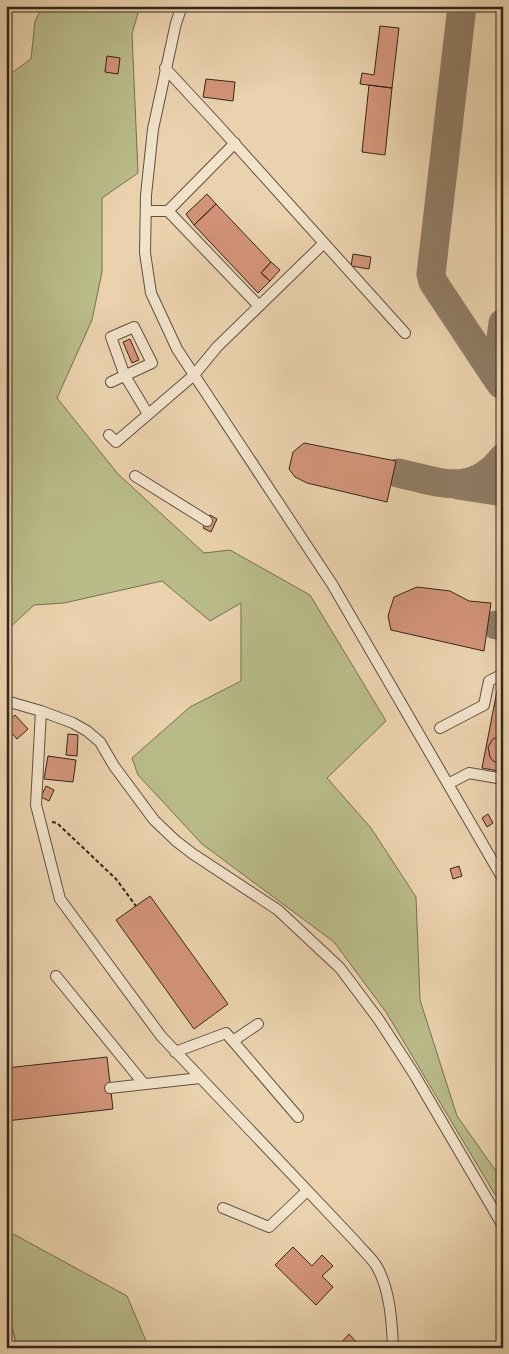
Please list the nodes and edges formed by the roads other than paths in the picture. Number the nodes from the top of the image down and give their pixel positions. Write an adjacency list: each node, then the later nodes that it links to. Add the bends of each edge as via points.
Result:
1 (182, 6): 2 (lane)
2 (165, 68): 3 (lane); 5 (lane, via 152,128)
3 (235, 144): 4 (lane); 6 (lane)
4 (168, 211): 5 (lane); 7 (lane)
5 (146, 212): 9 (lane, via 145,253 152,293 177,349)
6 (324, 243): 7 (lane); 8 (lane)
7 (260, 306): 9 (lane)
8 (405, 333)
9 (194, 375): 12 (lane); 21 (lane, via 332,584)
10 (125, 376): 10 (lane, via 111,337 134,327 152,363); 11 (lane); 12 (lane)
11 (111, 382)
12 (148, 414): 13 (lane, via 116,442)
13 (109, 435)
14 (135, 476): 15 (lane)
15 (207, 521)
16 (503, 674): 19 (lane, via 489,681 484,705)
17 (6, 701): 18 (lane)
18 (41, 711): 26 (lane, via 36,805 60,899); 33 (lane, via 73,723 100,742 154,820 176,842 278,910 340,968 409,1066)
19 (440, 728)
20 (503, 779): 21 (lane, via 469,773)
21 (448, 784): 22 (lane)
22 (503, 880)
23 (56, 976): 28 (lane)
24 (258, 1024): 25 (lane)
25 (233, 1041): 26 (lane, via 226,1033); 30 (lane)
26 (175, 1052): 27 (lane)
27 (200, 1078): 28 (lane); 31 (lane)
28 (144, 1084): 29 (lane)
29 (110, 1088)
30 (298, 1117)
31 (308, 1192): 32 (lane, via 269,1227); 36 (lane, via 376,1266 386,1290)
32 (223, 1208)
33 (503, 1226)
34 (6, 1324): 35 (lane)
35 (10, 1348)
36 (393, 1348)

